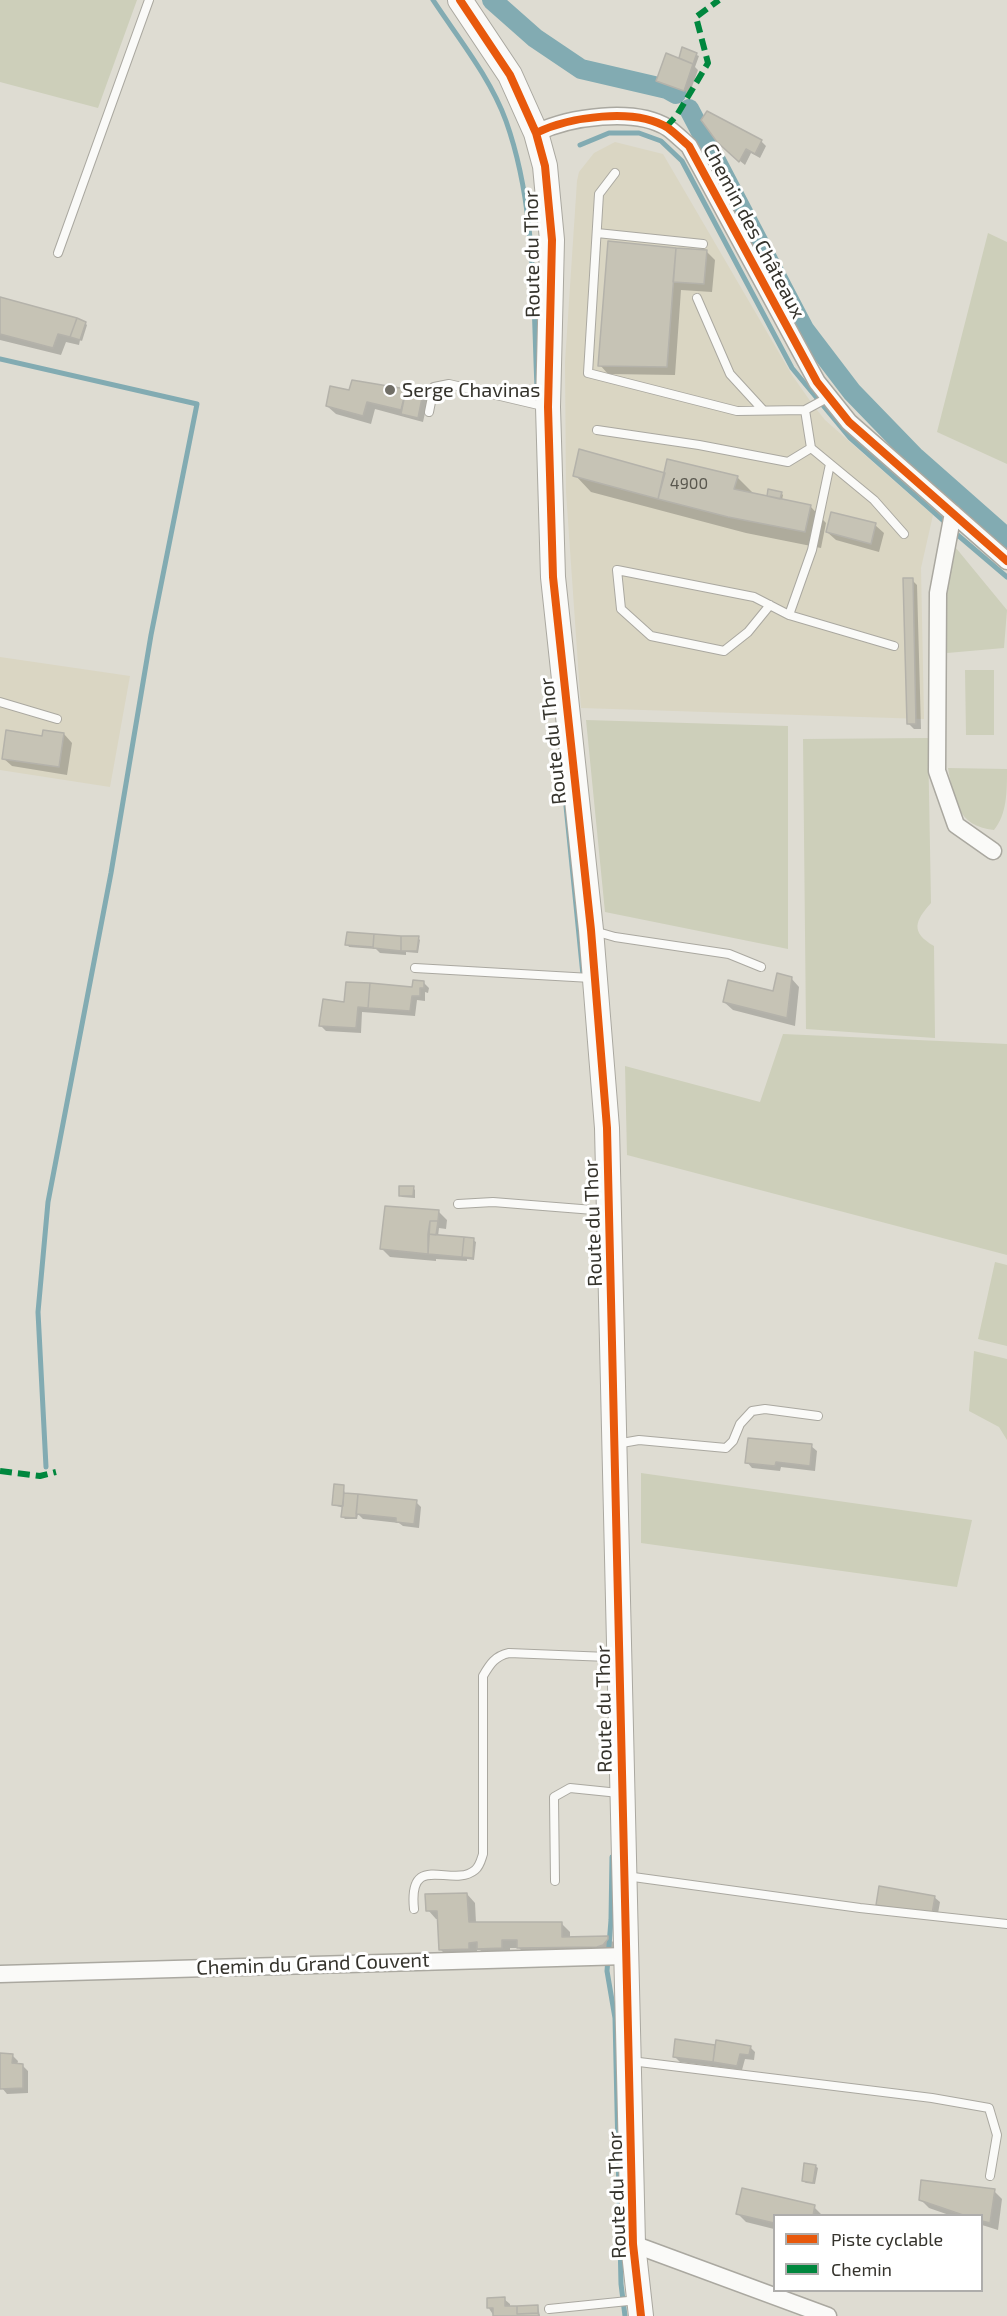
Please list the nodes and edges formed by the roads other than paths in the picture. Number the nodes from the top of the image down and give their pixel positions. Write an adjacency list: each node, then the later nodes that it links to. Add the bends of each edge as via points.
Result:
1 (148, 0): 7 (lane)
2 (459, 0): 3 (street, via 510,75)
3 (537, 133): 9 (street, Chemin des Châteaux, via 563,123 638,117 666,127 689,146 817,382); 10 (street, Route du Thor, via 545,166 552,240)
4 (615, 173): 5 (lane, via 599,194)
5 (597, 233): 6 (lane); 11 (lane, via 588,373 737,411)
6 (703, 244)
7 (58, 254)
8 (698, 298): 11 (lane, via 730,374)
9 (829, 397): 12 (lane); 17 (street, Chemin des Châteaux, via 849,422)
10 (548, 407): 13 (lane, via 449,384 434,387); 26 (street, Route du Thor, via 553,577)
11 (763, 410): 12 (lane)
12 (805, 410): 15 (lane)
13 (429, 412)
14 (597, 430): 15 (lane, via 788,462)
15 (811, 448): 16 (lane)
16 (830, 464): 18 (lane, via 874,500); 21 (lane, via 812,550)
17 (953, 513): 19 (street, Chemin des Châteaux); 25 (street, via 938,593 937,771 956,825)
18 (904, 534)
19 (1007, 561)
20 (770, 605): 20 (lane, via 748,632 724,651 651,636 621,609 617,570 754,597); 21 (lane)
21 (789, 615): 22 (lane)
22 (894, 646)
23 (0, 702): 24 (lane)
24 (57, 719)
25 (993, 851)
26 (591, 930): 27 (lane, via 729,954); 29 (street, Route du Thor)
27 (761, 967)
28 (415, 968): 29 (lane)
29 (595, 978): 31 (street, Route du Thor)
30 (458, 1204): 31 (lane, via 493,1202)
31 (610, 1212): 33 (street, Route du Thor)
32 (818, 1416): 33 (lane, via 752,1411 726,1448 639,1440)
33 (615, 1444): 34 (street, Route du Thor)
34 (620, 1655): 35 (street, Route du Thor); 38 (lane, via 509,1653 498,1655 489,1664 483,1676 480,1864 473,1872 426,1875 412,1891)
35 (623, 1793): 36 (street, Route du Thor); 37 (lane, via 570,1788 554,1797)
36 (624, 1876): 39 (lane); 40 (street, Route du Thor)
37 (555, 1881)
38 (414, 1909)
39 (1007, 1924)
40 (626, 1956): 41 (street, Chemin du Grand Couvent); 42 (street, Route du Thor)
41 (0, 1974)
42 (630, 2060): 43 (lane, via 989,2108 998,2135); 44 (street, Route du Thor)
43 (990, 2176)
44 (633, 2244): 45 (street, Route du Thor); 47 (street)
45 (640, 2308): 46 (lane)
46 (549, 2309)
47 (828, 2316)

